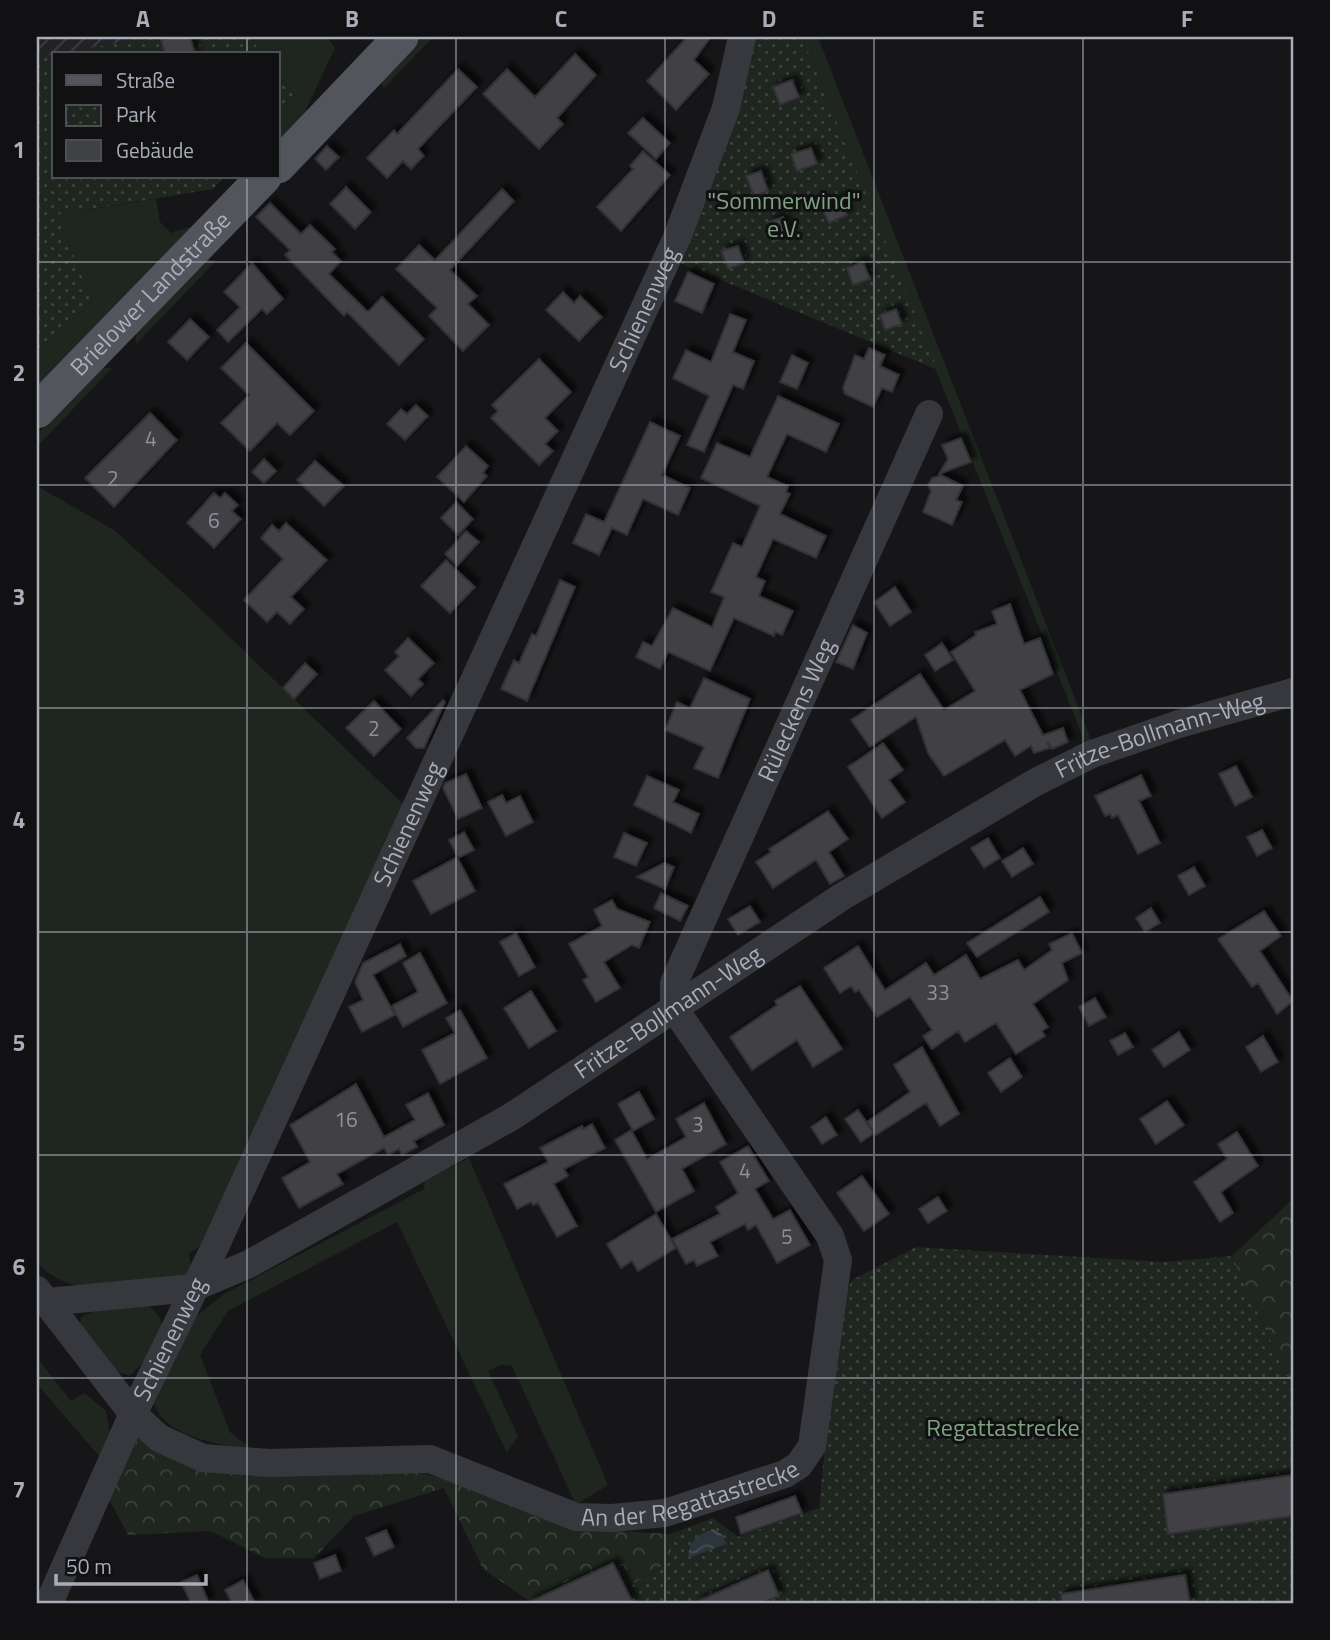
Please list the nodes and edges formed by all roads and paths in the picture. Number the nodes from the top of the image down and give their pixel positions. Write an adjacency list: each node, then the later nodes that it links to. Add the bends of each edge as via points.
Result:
1 (366, 37): 4 (main road)
2 (401, 37): 5 (main road)
3 (741, 37): 11 (street, Schienenweg, via 726,108 678,235 214,1249)
4 (280, 155)
5 (280, 164)
6 (263, 178): 7 (main road, Brielower Landstraße)
7 (37, 411)
8 (929, 414): 10 (street, Rüleckens Weg, via 674,983)
9 (1293, 692): 10 (street, Fritze-Bollmann-Weg, via 1092,754 1036,782 854,890)
10 (674, 1008): 11 (street, Fritze-Bollmann-Weg, via 487,1130 249,1264); 13 (street, An der Regattastrecke, via 830,1236 838,1260 812,1446 799,1465 785,1474 665,1513 576,1517 430,1459 269,1463 203,1458 159,1438)
11 (192, 1288): 12 (street, Fritze-Bollmann-Weg); 13 (street, Schienenweg)
12 (40, 1298): 13 (street, An der Regattastrecke)
13 (133, 1414): 14 (street, Schienenweg)
14 (49, 1603)

